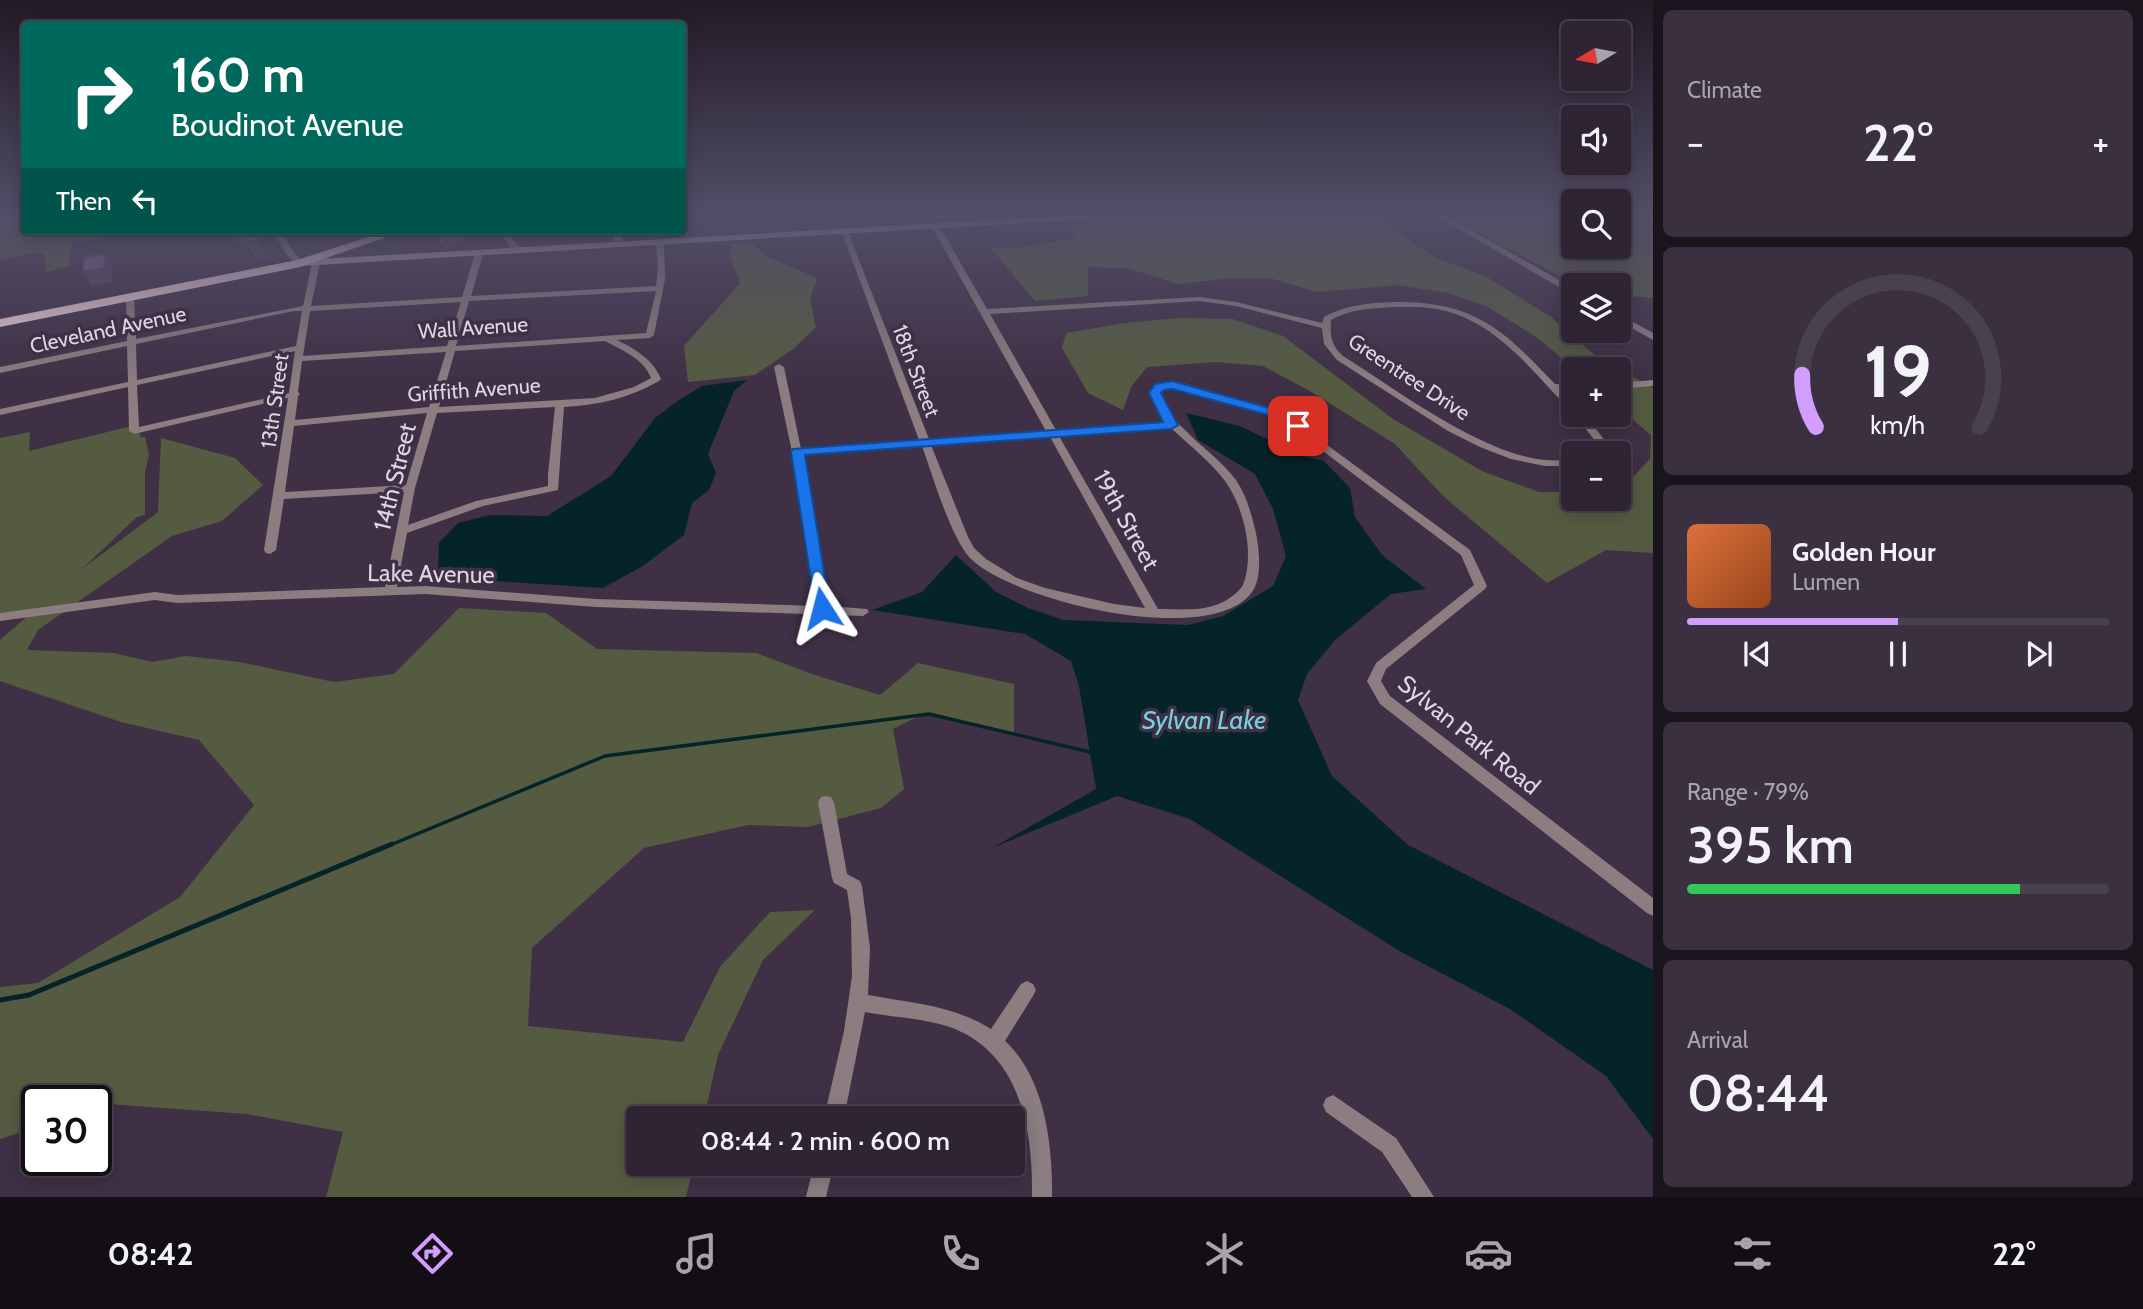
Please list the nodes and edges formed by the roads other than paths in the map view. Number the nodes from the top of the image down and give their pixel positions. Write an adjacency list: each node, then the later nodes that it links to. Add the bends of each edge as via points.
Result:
1 (267, 270): 10 (highway)
2 (314, 270): 12 (street, 13th Street)
3 (474, 270): 11 (street, 14th Street)
4 (663, 270): 9 (street)
5 (859, 270): 43 (street, 18th Street)
6 (961, 270): 13 (street, 19th Street)
7 (1534, 270): 8 (street)
8 (1561, 285)
9 (660, 288): 11 (street, Cleveland Avenue); 17 (street)
10 (130, 298): 14 (highway); 20 (street)
11 (466, 299): 12 (street, Cleveland Avenue); 22 (street, 14th Street)
12 (307, 308): 20 (street, Cleveland Avenue); 21 (street, 13th Street)
13 (985, 312): 16 (street, via 1199,299); 41 (street, 19th Street)
14 (0, 323)
15 (1631, 324): 18 (street)
16 (1325, 326): 30 (street, Greentree Drive, via 1329,317 1355,308 1420,302 1454,309 1491,326); 45 (street, Greentree Drive, via 1330,349 1340,358 1472,440 1528,461)
17 (650, 335): 19 (street, Wall Avenue)
18 (1653, 337)
19 (606, 338): 22 (street, Wall Avenue); 26 (street, via 631,351)
20 (131, 343): 25 (street, Cleveland Avenue); 27 (street)
21 (302, 347): 23 (street, 13th Street); 27 (street)
22 (451, 349): 23 (street, Wall Avenue); 35 (street, 14th Street)
23 (299, 359): 32 (street, 13th Street)
24 (779, 367): 44 (street)
25 (0, 370)
26 (656, 379): 34 (street, Griffith Avenue, via 616,397)
27 (133, 383): 36 (street); 40 (street)
28 (1653, 383): 29 (street)
29 (1631, 385)
30 (1552, 387): 31 (street); 33 (street, Greentree Drive)
31 (1561, 387)
32 (295, 394): 37 (street, 13th Street); 40 (street)
33 (1561, 396)
34 (560, 403): 35 (street, Griffith Avenue); 49 (street, via 554,488 488,501)
35 (433, 411): 37 (street, Griffith Avenue); 46 (street, 14th Street)
36 (0, 412)
37 (291, 423): 47 (street, 13th Street)
38 (1171, 425): 41 (street); 54 (street, Sylvan Park Road, via 1232,481 1246,519 1255,573 1248,589 1227,604 1196,614); 58 (street, Sylvan Park Road, via 1155,393 1160,387 1183,386 1282,416 1466,553 1481,586 1381,666 1374,681 1378,691)
39 (1589, 427): 42 (street)
40 (134, 431)
41 (1053, 434): 43 (street); 54 (street, 19th Street)
42 (1600, 441)
43 (925, 443): 44 (street); 48 (street, 18th Street)
44 (797, 452): 52 (street)
45 (1561, 465)
46 (410, 488): 47 (street); 49 (street, 14th Street)
47 (281, 496): 50 (street, 13th Street)
48 (956, 523): 54 (street, Sylvan Park Road, via 970,552 1015,582 1069,598)
49 (402, 531): 51 (street, 14th Street)
50 (270, 550)
51 (390, 591): 52 (street, Lake Avenue, via 731,609); 55 (street, Lake Avenue, via 155,596)
52 (822, 608): 53 (street, Lake Avenue)
53 (863, 612)
54 (1155, 614)
55 (0, 617)
56 (826, 802): 57 (street)
57 (834, 845): 60 (street, via 840,878 854,886 860,910 864,957)
58 (1653, 908)
59 (1027, 990): 61 (street)
60 (860, 1002): 61 (street, via 950,1019); 63 (street)
61 (993, 1043): 66 (street, via 1031,1100 1043,1160)
62 (1333, 1105): 67 (street, via 1389,1145)
63 (837, 1106)
64 (821, 1176): 65 (street)
65 (816, 1197)
66 (1042, 1197)
67 (1424, 1197)

